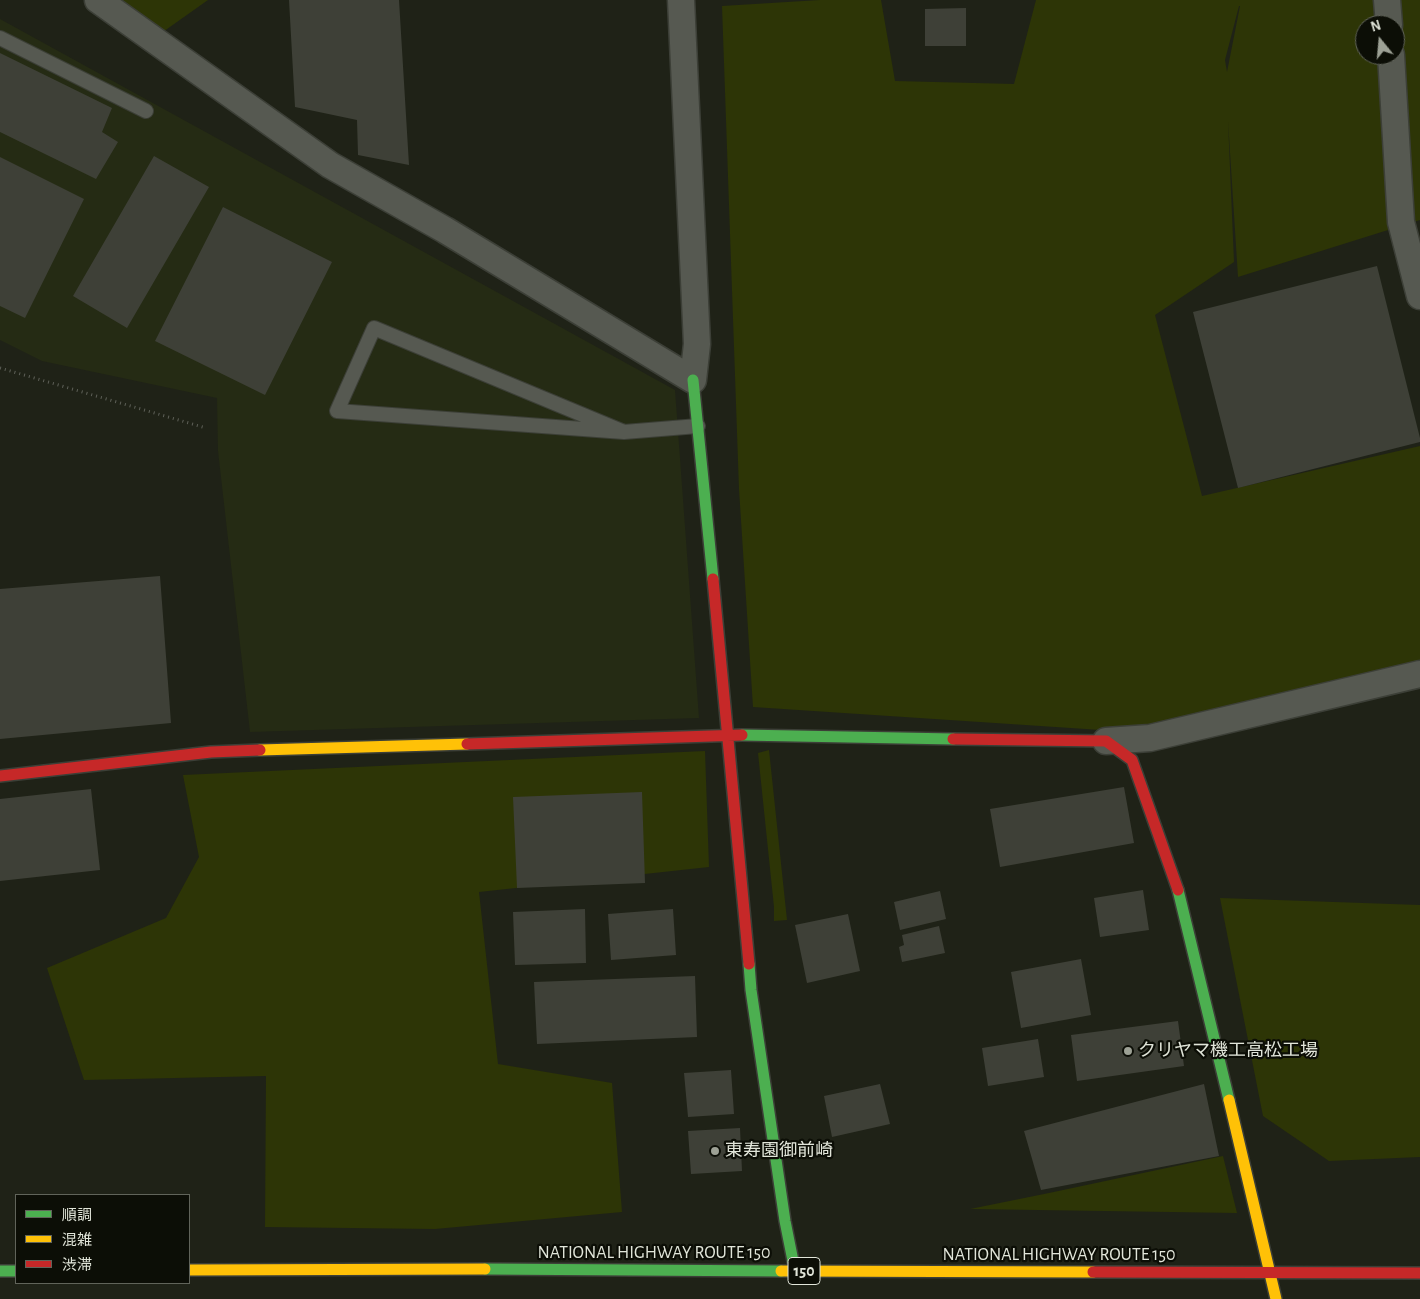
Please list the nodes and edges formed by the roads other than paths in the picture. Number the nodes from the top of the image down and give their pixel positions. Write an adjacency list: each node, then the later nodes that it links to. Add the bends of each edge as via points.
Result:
1 (98, 0): 9 (street, via 330,165 445,230)
2 (681, 0): 9 (street, via 697,344)
3 (1387, 0): 4 (street)
4 (1388, 15)
5 (0, 38): 7 (lane)
6 (1392, 65): 8 (street, via 1401,222)
7 (146, 111)
8 (1420, 296)
9 (693, 380): 10 (main road)
10 (698, 426): 11 (lane); 13 (main road)
11 (624, 432): 11 (lane, via 374,328 337,411 614,432)
12 (1420, 674): 14 (street, via 1150,738)
13 (728, 735): 14 (main road); 15 (main road, via 210,752); 19 (main road, via 751,990)
14 (1106, 741): 20 (main road, via 1132,760 1181,898)
15 (0, 776)
16 (190, 1270): 19 (main road, NATIONAL HIGHWAY ROUTE 150 / 150)
17 (0, 1271): 18 (main road)
18 (15, 1271)
19 (795, 1271): 20 (main road, NATIONAL HIGHWAY ROUTE 150 / 150)
20 (1270, 1273): 21 (main road, NATIONAL HIGHWAY ROUTE 150 / 150); 22 (main road)
21 (1420, 1273)
22 (1276, 1299)

